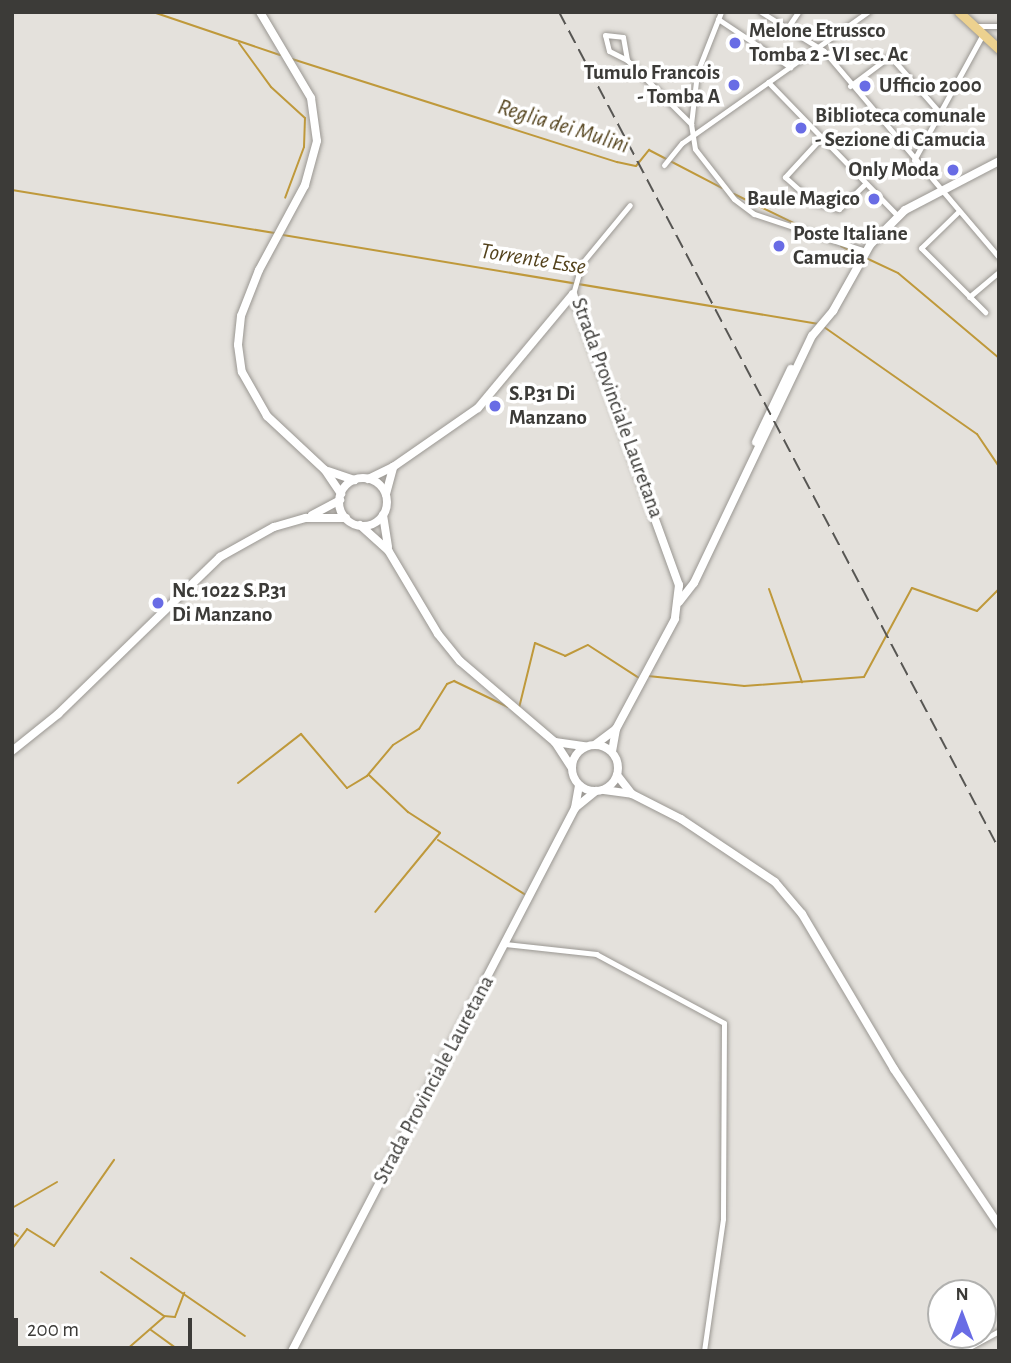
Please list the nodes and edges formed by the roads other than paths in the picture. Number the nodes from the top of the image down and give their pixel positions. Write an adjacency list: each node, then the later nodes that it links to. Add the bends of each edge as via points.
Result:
1 (260, 12): 36 (main road, via 305,86 315,114 315,150 298,199 259,270 242,316 238,345 242,372 267,416)
2 (761, 12): 9 (street)
3 (798, 12): 9 (street)
4 (868, 12): 11 (street)
5 (959, 12): 7 (main road)
6 (720, 16): 14 (street); 18 (street, via 702,51)
7 (974, 26): 8 (street); 10 (main road)
8 (999, 26)
9 (786, 30): 11 (street)
10 (983, 34): 12 (main road); 17 (street)
11 (816, 48): 14 (street); 16 (street, via 824,51)
12 (999, 49)
13 (627, 60): 13 (street, via 609,51 605,35 623,37); 18 (street)
14 (790, 67): 15 (street)
15 (768, 82): 19 (street); 20 (street)
16 (850, 86): 17 (street, via 894,57); 21 (street)
17 (940, 113): 21 (street)
18 (691, 124): 19 (street)
19 (692, 138): 23 (street); 29 (street, via 734,199 754,214)
20 (820, 139): 24 (street); 24 (street, via 785,177 813,202 839,209)
21 (914, 160): 25 (street)
22 (997, 161): 25 (main road, Strada Provinciale Lauretana)
23 (664, 165)
24 (865, 184): 28 (street)
25 (939, 191): 27 (street); 28 (main road, Strada Provinciale Lauretana)
26 (630, 205): 32 (street, Strada Provinciale Lauretana, via 578,271)
27 (959, 211): 30 (street); 33 (street, via 921,248)
28 (898, 216): 29 (main road, Strada Provinciale Lauretana)
29 (865, 251): 46 (main road, Strada Provinciale Lauretana, via 833,311 812,336 776,397 746,475)
30 (999, 257)
31 (999, 272): 33 (street)
32 (573, 292): 35 (main road, via 478,408); 47 (main road, Strada Provinciale Lauretana)
33 (969, 297): 34 (street)
34 (985, 312)
35 (393, 467): 37 (main road); 39 (main road)
36 (325, 470): 38 (main road); 40 (main road)
37 (368, 479): 38 (main road); 39 (main road)
38 (354, 480): 40 (main road)
39 (386, 494): 41 (main road)
40 (340, 497): 42 (main road); 43 (main road)
41 (383, 515): 44 (main road); 45 (main road)
42 (306, 518): 43 (main road); 53 (main road, via 265,531 220,557 58,714)
43 (346, 518): 44 (main road)
44 (360, 525): 45 (main road)
45 (388, 550): 50 (main road, via 438,634 460,661)
46 (694, 583): 47 (main road); 48 (main road, Strada Provinciale Lauretana)
47 (679, 585): 48 (main road, Strada Provinciale Lauretana)
48 (679, 602): 49 (main road, Strada Provinciale Lauretana, via 675,619)
49 (616, 729): 51 (main road, Strada Provinciale Lauretana); 54 (main road, Strada Provinciale Lauretana)
50 (555, 742): 52 (main road, Strada Provinciale Lauretana); 55 (main road)
51 (596, 744): 52 (main road, Strada Provinciale Lauretana); 54 (main road)
52 (585, 746): 55 (main road, via 575,755)
53 (12, 751)
54 (612, 751): 56 (main road, Strada Provinciale Lauretana)
55 (572, 768): 57 (main road)
56 (617, 775): 58 (main road, Strada Provinciale Lauretana); 59 (main road)
57 (579, 785): 58 (main road); 60 (main road, Strada Provinciale Lauretana)
58 (600, 790): 59 (main road); 60 (main road, Strada Provinciale Lauretana)
59 (632, 794): 62 (main road, via 681,819 775,882 802,915 894,1069)
60 (575, 808): 61 (main road, Strada Provinciale Lauretana)
61 (505, 944): 64 (main road, Strada Provinciale Lauretana); 65 (street, via 596,954 724,1023 723,1219)
62 (999, 1225)
63 (999, 1331): 66 (street)
64 (292, 1351)
65 (704, 1351)
66 (962, 1351)

